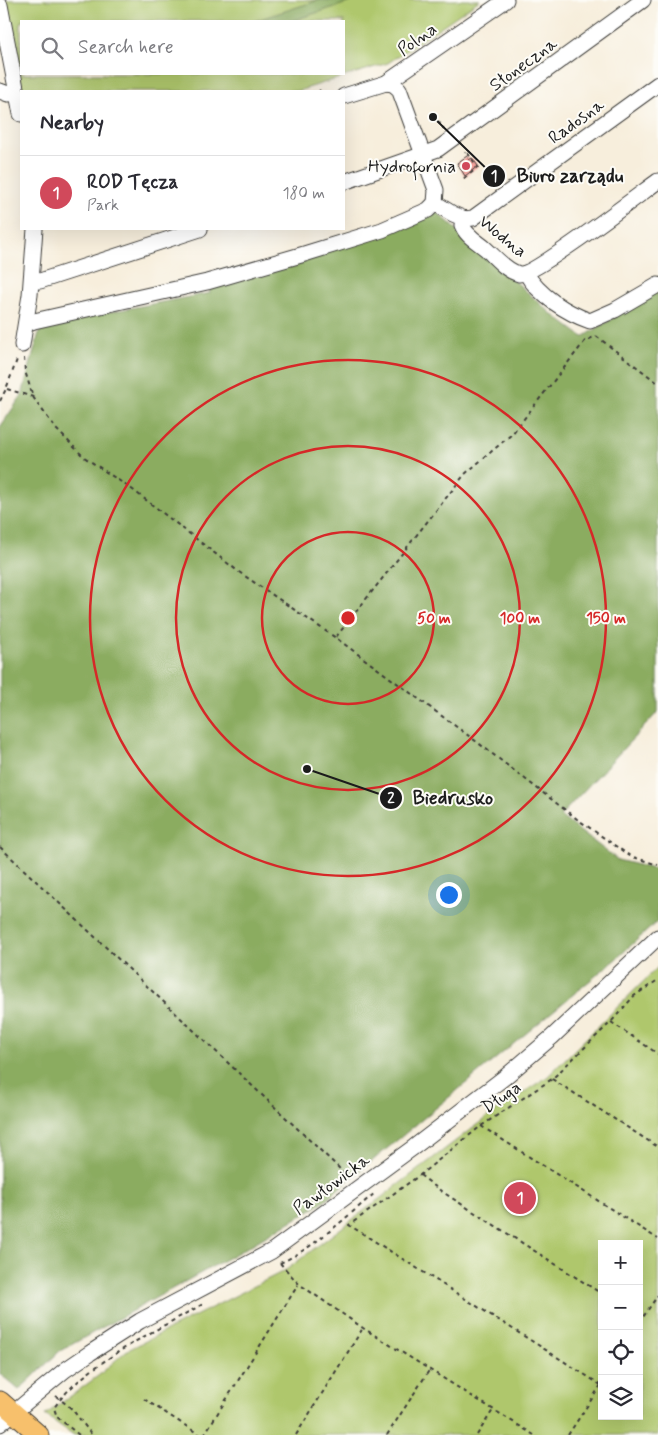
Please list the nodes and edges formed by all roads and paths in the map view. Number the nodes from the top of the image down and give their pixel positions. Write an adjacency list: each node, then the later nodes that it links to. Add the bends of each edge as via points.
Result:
1 (506, 0): 4 (street, Polna)
2 (643, 0): 11 (street, Słoneczna, via 443,146)
3 (0, 5): 7 (street)
4 (386, 83): 8 (street, Polna); 11 (street, via 399,89)
5 (658, 84): 16 (street, Radosna, via 512,191 473,218)
6 (0, 90): 7 (street, via 8,94)
7 (18, 93): 9 (street)
8 (345, 96)
9 (20, 107)
10 (465, 153): 12 (path, via 478,167)
11 (424, 155): 14 (street, Słoneczna); 15 (street, via 436,190)
12 (464, 177)
13 (658, 181): 19 (street)
14 (345, 182)
15 (435, 203): 16 (street, Wodna); 22 (street, via 428,210 382,230 207,282)
16 (465, 219): 19 (street, Wodna, via 462,225 465,232 502,264 518,274)
17 (35, 230): 22 (street)
18 (197, 230): 20 (street)
19 (526, 273): 21 (street, Wodna, via 530,281 553,301 573,315 590,321)
20 (40, 281)
21 (658, 285)
22 (26, 324): 23 (street)
23 (22, 346): 25 (path); 26 (path)
24 (658, 383): 28 (path, via 596,336 585,341 512,434 465,474)
25 (6, 389): 26 (path); 27 (path)
26 (33, 397): 28 (path, via 56,429 84,457 133,490 239,572)
27 (0, 401)
28 (336, 638): 30 (path, via 577,819 630,856)
29 (0, 847): 39 (path, via 331,1160)
30 (658, 864)
31 (658, 937): 39 (street, Pawłowicka, via 505,1077)
32 (658, 980): 33 (path, Długa, via 634,996)
33 (610, 1022): 34 (path); 35 (path, Długa)
34 (658, 1054)
35 (552, 1079): 36 (path, Długa); 37 (path)
36 (481, 1126): 38 (path, Długa); 40 (path)
37 (658, 1147)
38 (420, 1175): 43 (path); 49 (path, Długa, via 349,1225)
39 (356, 1190): 41 (street, Pawłowicka)
40 (658, 1239)
41 (272, 1251): 42 (path); 50 (street, Pawłowicka, via 140,1321 90,1352)
42 (299, 1284): 47 (path); 61 (path)
43 (598, 1291)
44 (658, 1295): 46 (path)
45 (206, 1302): 53 (path, via 85,1375)
46 (643, 1315)
47 (363, 1328): 48 (path); 62 (path)
48 (430, 1369): 54 (path); 63 (path)
49 (598, 1382)
50 (45, 1386): 53 (path); 55 (street, Pawłowicka)
51 (598, 1391): 66 (path)
52 (144, 1398): 61 (path)
53 (60, 1400): 59 (path, via 54,1408 56,1417); 60 (path, via 72,1409)
54 (494, 1409): 64 (path); 65 (path)
55 (5, 1413): 58 (main road)
56 (0, 1431): 57 (street)
57 (5, 1435)
58 (40, 1435)
59 (79, 1435)
60 (92, 1435)
61 (202, 1435)
62 (296, 1435)
63 (387, 1435)
64 (477, 1435)
65 (534, 1435)
66 (568, 1435)

